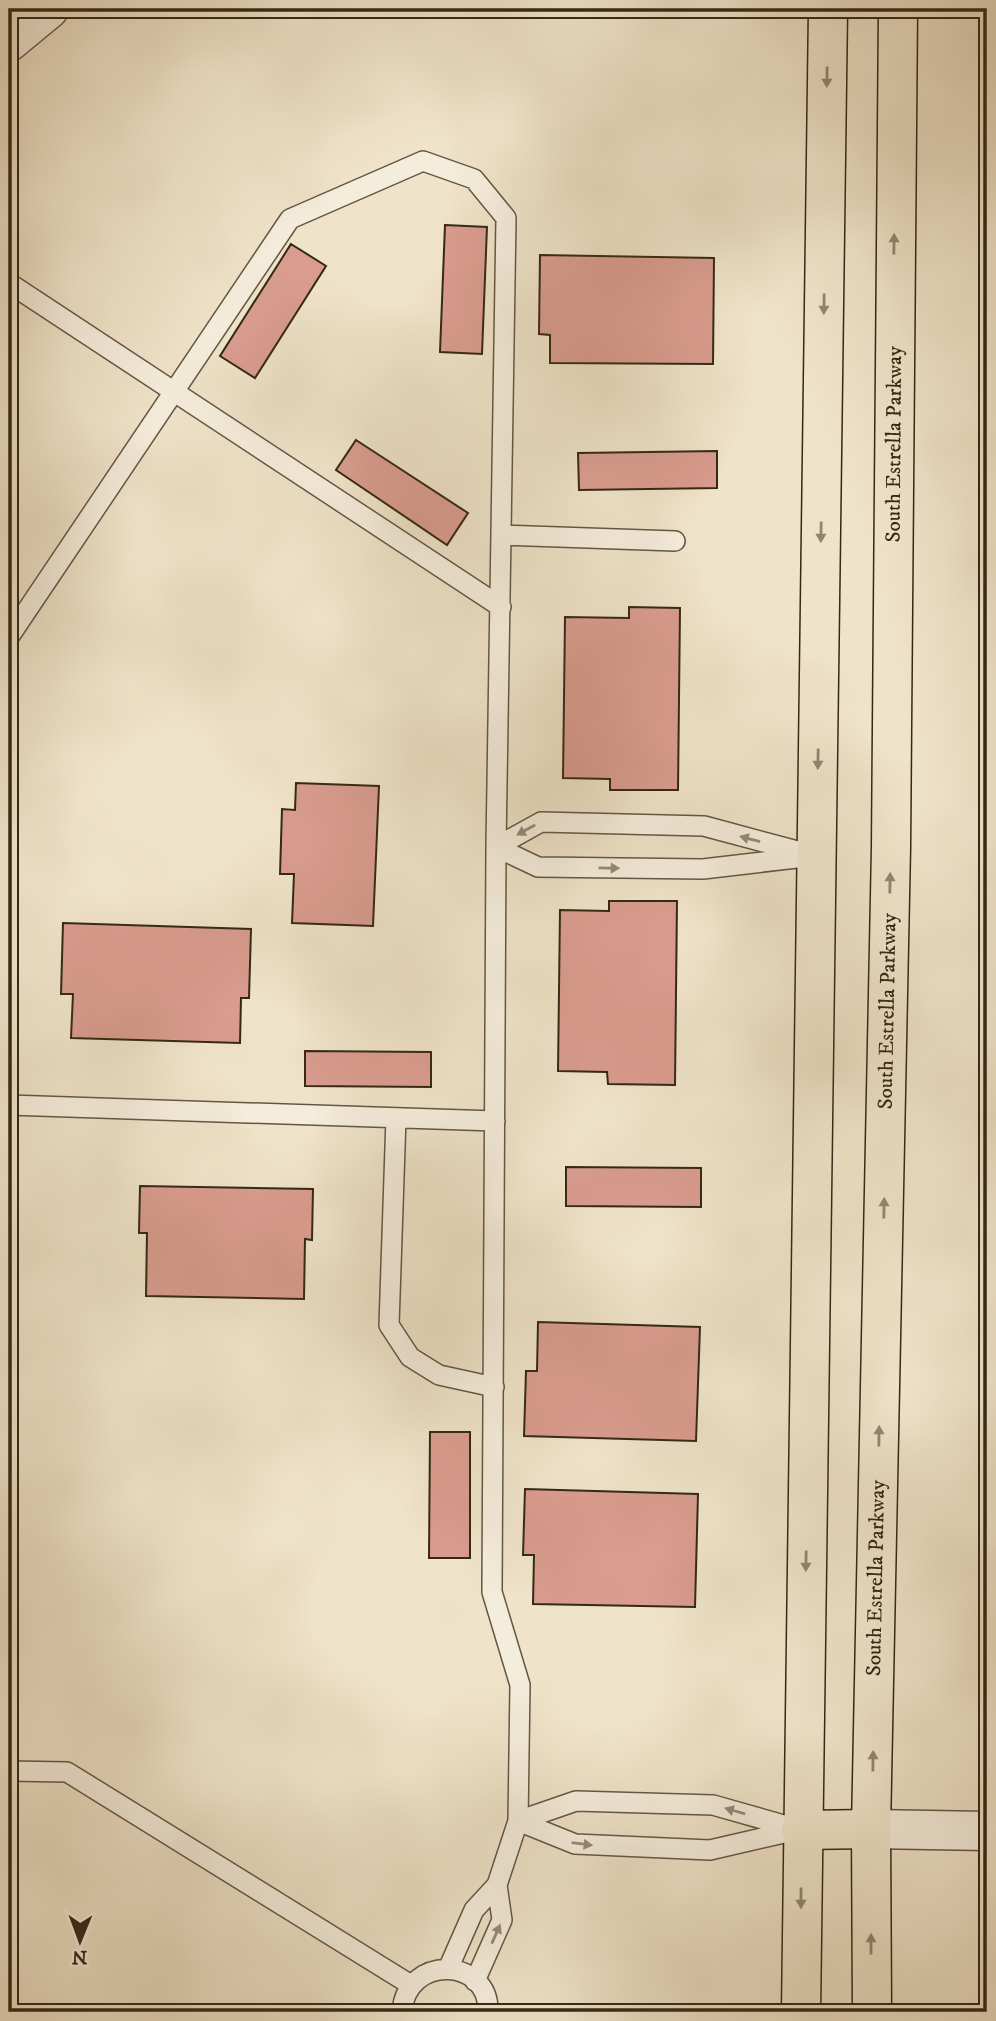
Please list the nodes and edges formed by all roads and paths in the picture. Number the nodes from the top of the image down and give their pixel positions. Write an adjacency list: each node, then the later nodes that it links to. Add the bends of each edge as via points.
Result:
1 (49, 9): 4 (street)
2 (828, 9): 12 (main road, one-way to 12)
3 (898, 9): 19 (main road, South Estrella Parkway, one-way to 3, via 891,861)
4 (9, 42)
5 (9, 283): 6 (lane)
6 (174, 391): 7 (lane, via 290,219 423,161 474,179 506,218); 9 (lane); 10 (lane)
7 (503, 536): 8 (lane); 9 (lane)
8 (675, 541)
9 (501, 607): 11 (lane)
10 (9, 637)
11 (496, 847): 12 (lane, one-way to 12, via 538,867 703,869); 12 (lane, one-way to 11, via 704,826 541,822); 15 (lane)
12 (816, 856): 20 (main road, one-way to 20)
13 (9, 1105): 14 (lane)
14 (396, 1118): 15 (lane); 16 (lane, via 389,1325 410,1357 439,1375)
15 (495, 1121): 16 (lane)
16 (494, 1387): 18 (lane, via 492,1592 520,1685)
17 (9, 1771): 25 (lane, via 67,1772)
18 (518, 1822): 20 (lane, one-way to 20, via 575,1844 710,1850); 20 (lane, one-way to 18, via 713,1805 604,1801 576,1801); 22 (lane)
19 (871, 1829): 20 (main road); 21 (street); 29 (main road, South Estrella Parkway, one-way to 19)
20 (801, 1830): 28 (main road, one-way to 28)
21 (987, 1831)
22 (497, 1885): 23 (lane, via 474,1910); 24 (lane, one-way to 22, via 502,1920)
23 (448, 1969): 24 (lane); 25 (lane, via 434,1970)
24 (475, 1980): 27 (lane)
25 (411, 1985): 26 (lane)
26 (401, 2012)
27 (488, 2012)
28 (801, 2012)
29 (872, 2012)

